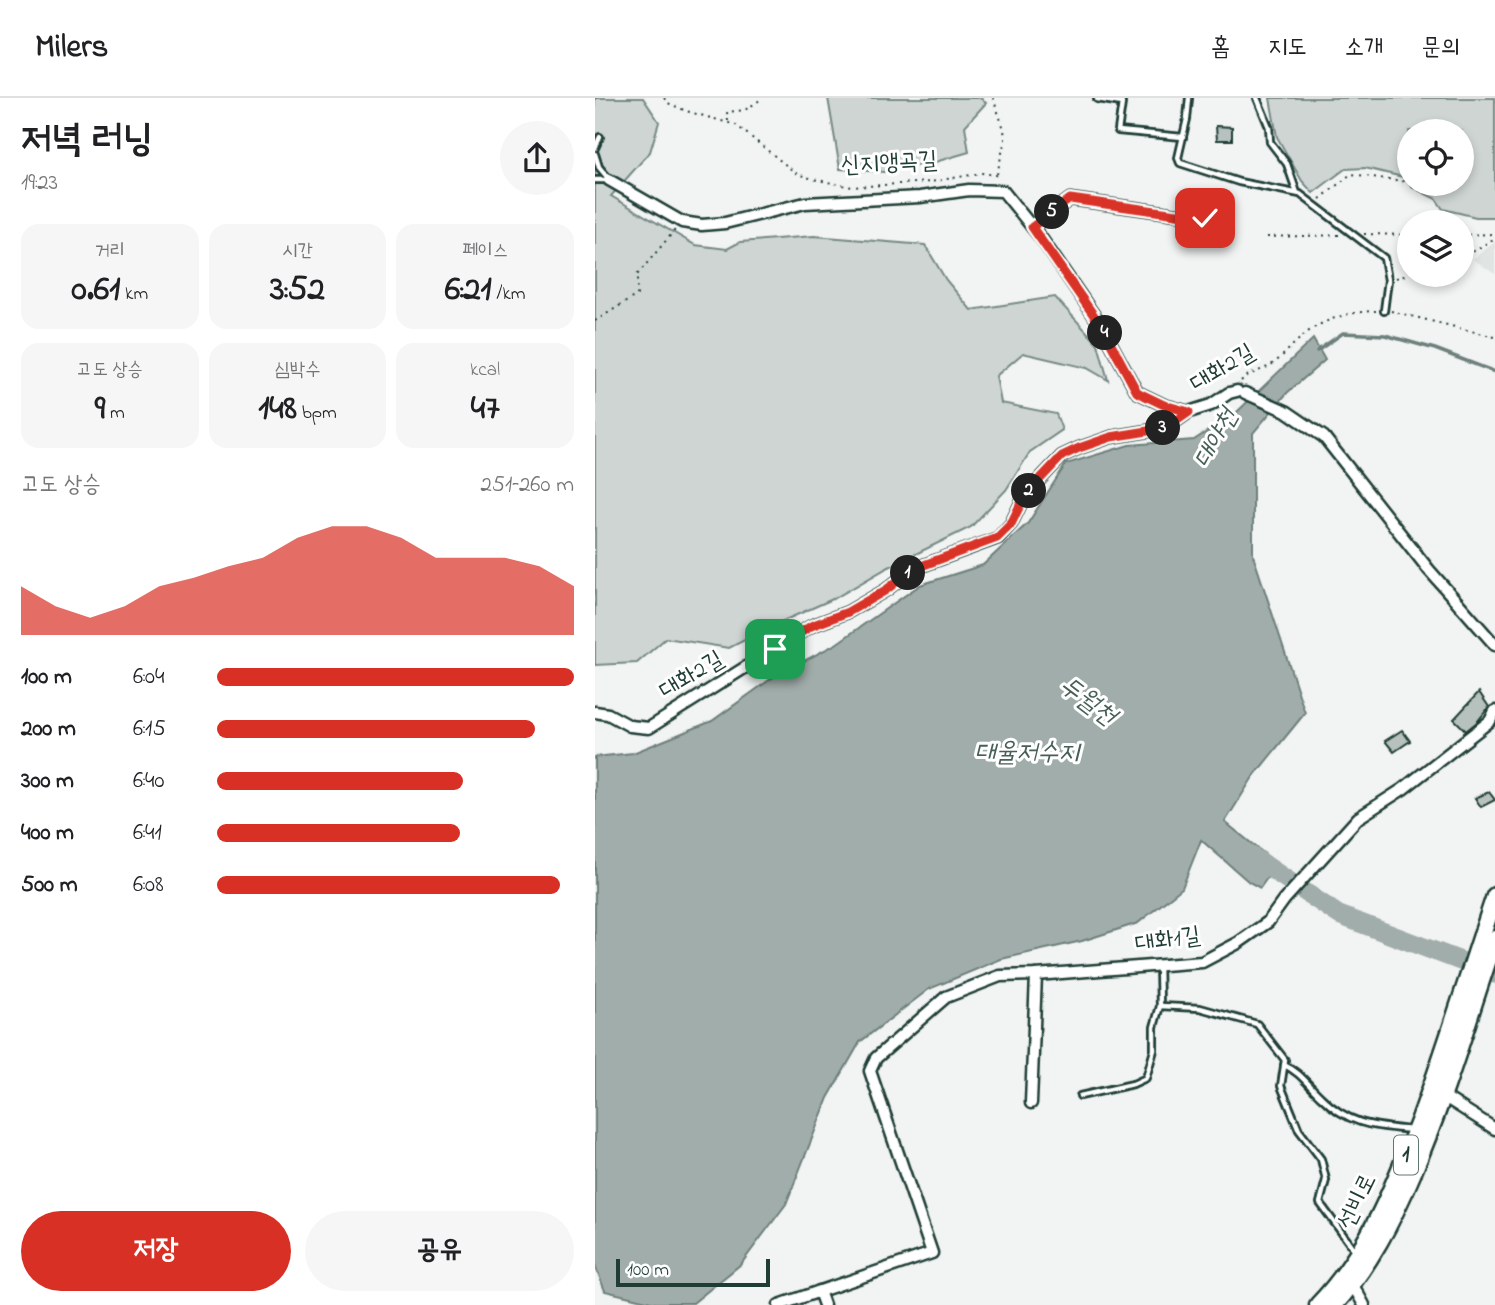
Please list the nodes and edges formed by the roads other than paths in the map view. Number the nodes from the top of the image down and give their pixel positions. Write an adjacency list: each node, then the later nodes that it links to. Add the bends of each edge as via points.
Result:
1 (1189, 98): 5 (lane)
2 (1257, 98): 10 (lane, via 1270,142 1287,164)
3 (1097, 99): 5 (lane, via 1122,103 1118,131)
4 (600, 137): 6 (lane)
5 (1183, 137): 10 (lane, via 1180,163 1238,182)
6 (595, 148)
7 (595, 154): 9 (lane)
8 (595, 180): 9 (lane)
9 (609, 180): 12 (street, via 682,222 702,225 805,203 969,190 1003,191)
10 (1297, 194): 13 (lane, via 1384,258 1388,280)
11 (1191, 216): 12 (street, via 1070,199)
12 (1032, 227): 14 (street, via 1102,327 1137,392)
13 (1384, 311)
14 (1189, 412): 15 (street, 대화2길, via 1241,392 1286,411 1324,437); 17 (street, 대화2길, via 1166,428 1111,437 1062,456 1025,495 1011,524 997,538 913,569 886,590 811,626 649,728)
15 (1495, 645)
16 (1495, 710): 20 (street, 대화1길, via 1490,721 1358,818 1268,922 1202,962)
17 (595, 712)
18 (1495, 896): 19 (main road, 1)
19 (1488, 945): 24 (main road, 선비로 / 1)
20 (1159, 964): 21 (street, 대화1길); 22 (lane)
21 (1036, 975): 26 (street); 31 (street, 대화1길, via 1000,976 946,997 876,1058 870,1071 932,1253)
22 (1160, 1006): 23 (lane, via 1200,1008 1257,1024 1285,1060); 25 (lane, via 1146,1078)
23 (1284, 1065): 28 (lane, via 1349,1119); 29 (lane, via 1281,1086 1299,1130 1321,1160 1326,1180 1321,1203)
24 (1438, 1092): 27 (street); 28 (main road, 선비로 / 1); 30 (main road, 선비로 / 1, via 1397,1212)
25 (1080, 1096)
26 (1031, 1103)
27 (1495, 1129)
28 (1415, 1131): 29 (main road, 선비로 / 1)
29 (1357, 1255): 34 (main road, 선비로 / 1)
30 (1353, 1285): 35 (main road, 선비로 / 1); 36 (street)
31 (819, 1291): 32 (street); 33 (street)
32 (779, 1305)
33 (824, 1305)
34 (1318, 1305)
35 (1334, 1305)
36 (1364, 1305)

